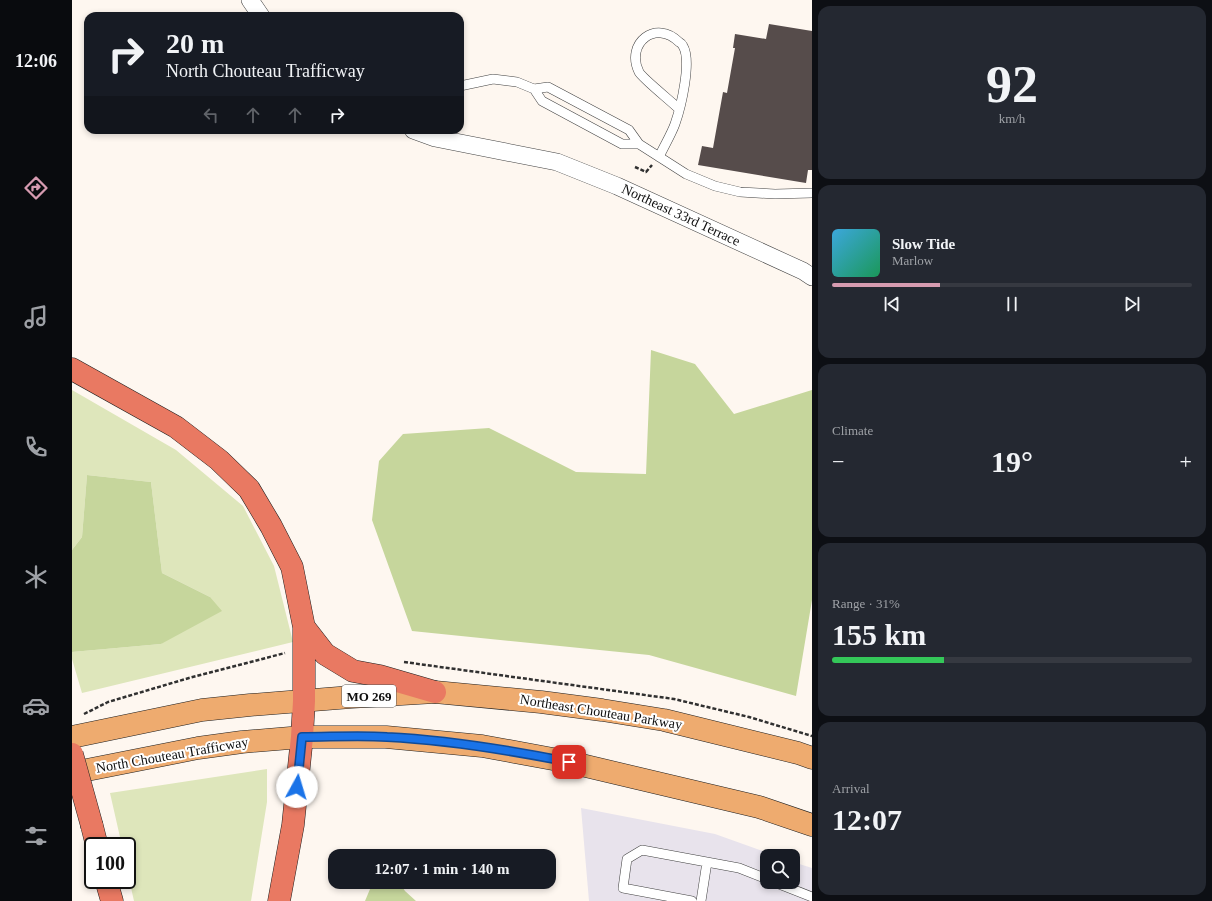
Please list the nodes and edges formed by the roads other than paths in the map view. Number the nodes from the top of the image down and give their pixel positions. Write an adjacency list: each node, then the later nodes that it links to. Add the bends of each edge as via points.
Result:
1 (250, 0): 2 (street)
2 (258, 12)
3 (464, 85): 4 (lane, via 493,79 517,82)
4 (534, 89): 7 (lane, via 542,101 622,144); 7 (lane, via 548,87 607,118 629,130)
5 (679, 108): 5 (lane, via 687,60 684,46 674,37 660,32 648,35 638,43 635,59 639,73); 8 (lane, via 675,125)
6 (424, 134): 10 (street, Northeast 33rd Terrace, via 557,162 617,186)
7 (638, 144): 8 (lane)
8 (659, 156): 9 (lane, via 686,174 715,186 740,192)
9 (812, 193)
10 (809, 274)
11 (72, 369): 12 (highway, via 176,427 219,460 249,489 292,566)
12 (304, 627): 13 (highway, via 325,654 353,671); 14 (highway)
13 (435, 692): 14 (main road, MO 269); 18 (main road, Northeast Chouteau Parkway, via 541,702 664,720)
14 (304, 701): 15 (main road, via 202,710); 16 (highway)
15 (72, 736)
16 (302, 737): 19 (main road, North Chouteau Trafficway, via 198,748); 20 (main road, North Chouteau Trafficway, via 386,737 482,746 569,762); 30 (highway, via 293,825)
17 (72, 754): 23 (highway, bridge)
18 (812, 758)
19 (72, 773)
20 (759, 807): 21 (main road); 22 (main road)
21 (812, 810)
22 (812, 824)
23 (95, 836)
24 (707, 862): 25 (lane, via 739,868); 31 (lane, via 642,850 627,859 623,888); 32 (lane)
25 (760, 876)
26 (109, 889): 29 (highway)
27 (792, 889): 28 (lane)
28 (812, 897)
29 (112, 901)
30 (278, 901)
31 (692, 901)
32 (701, 901)

